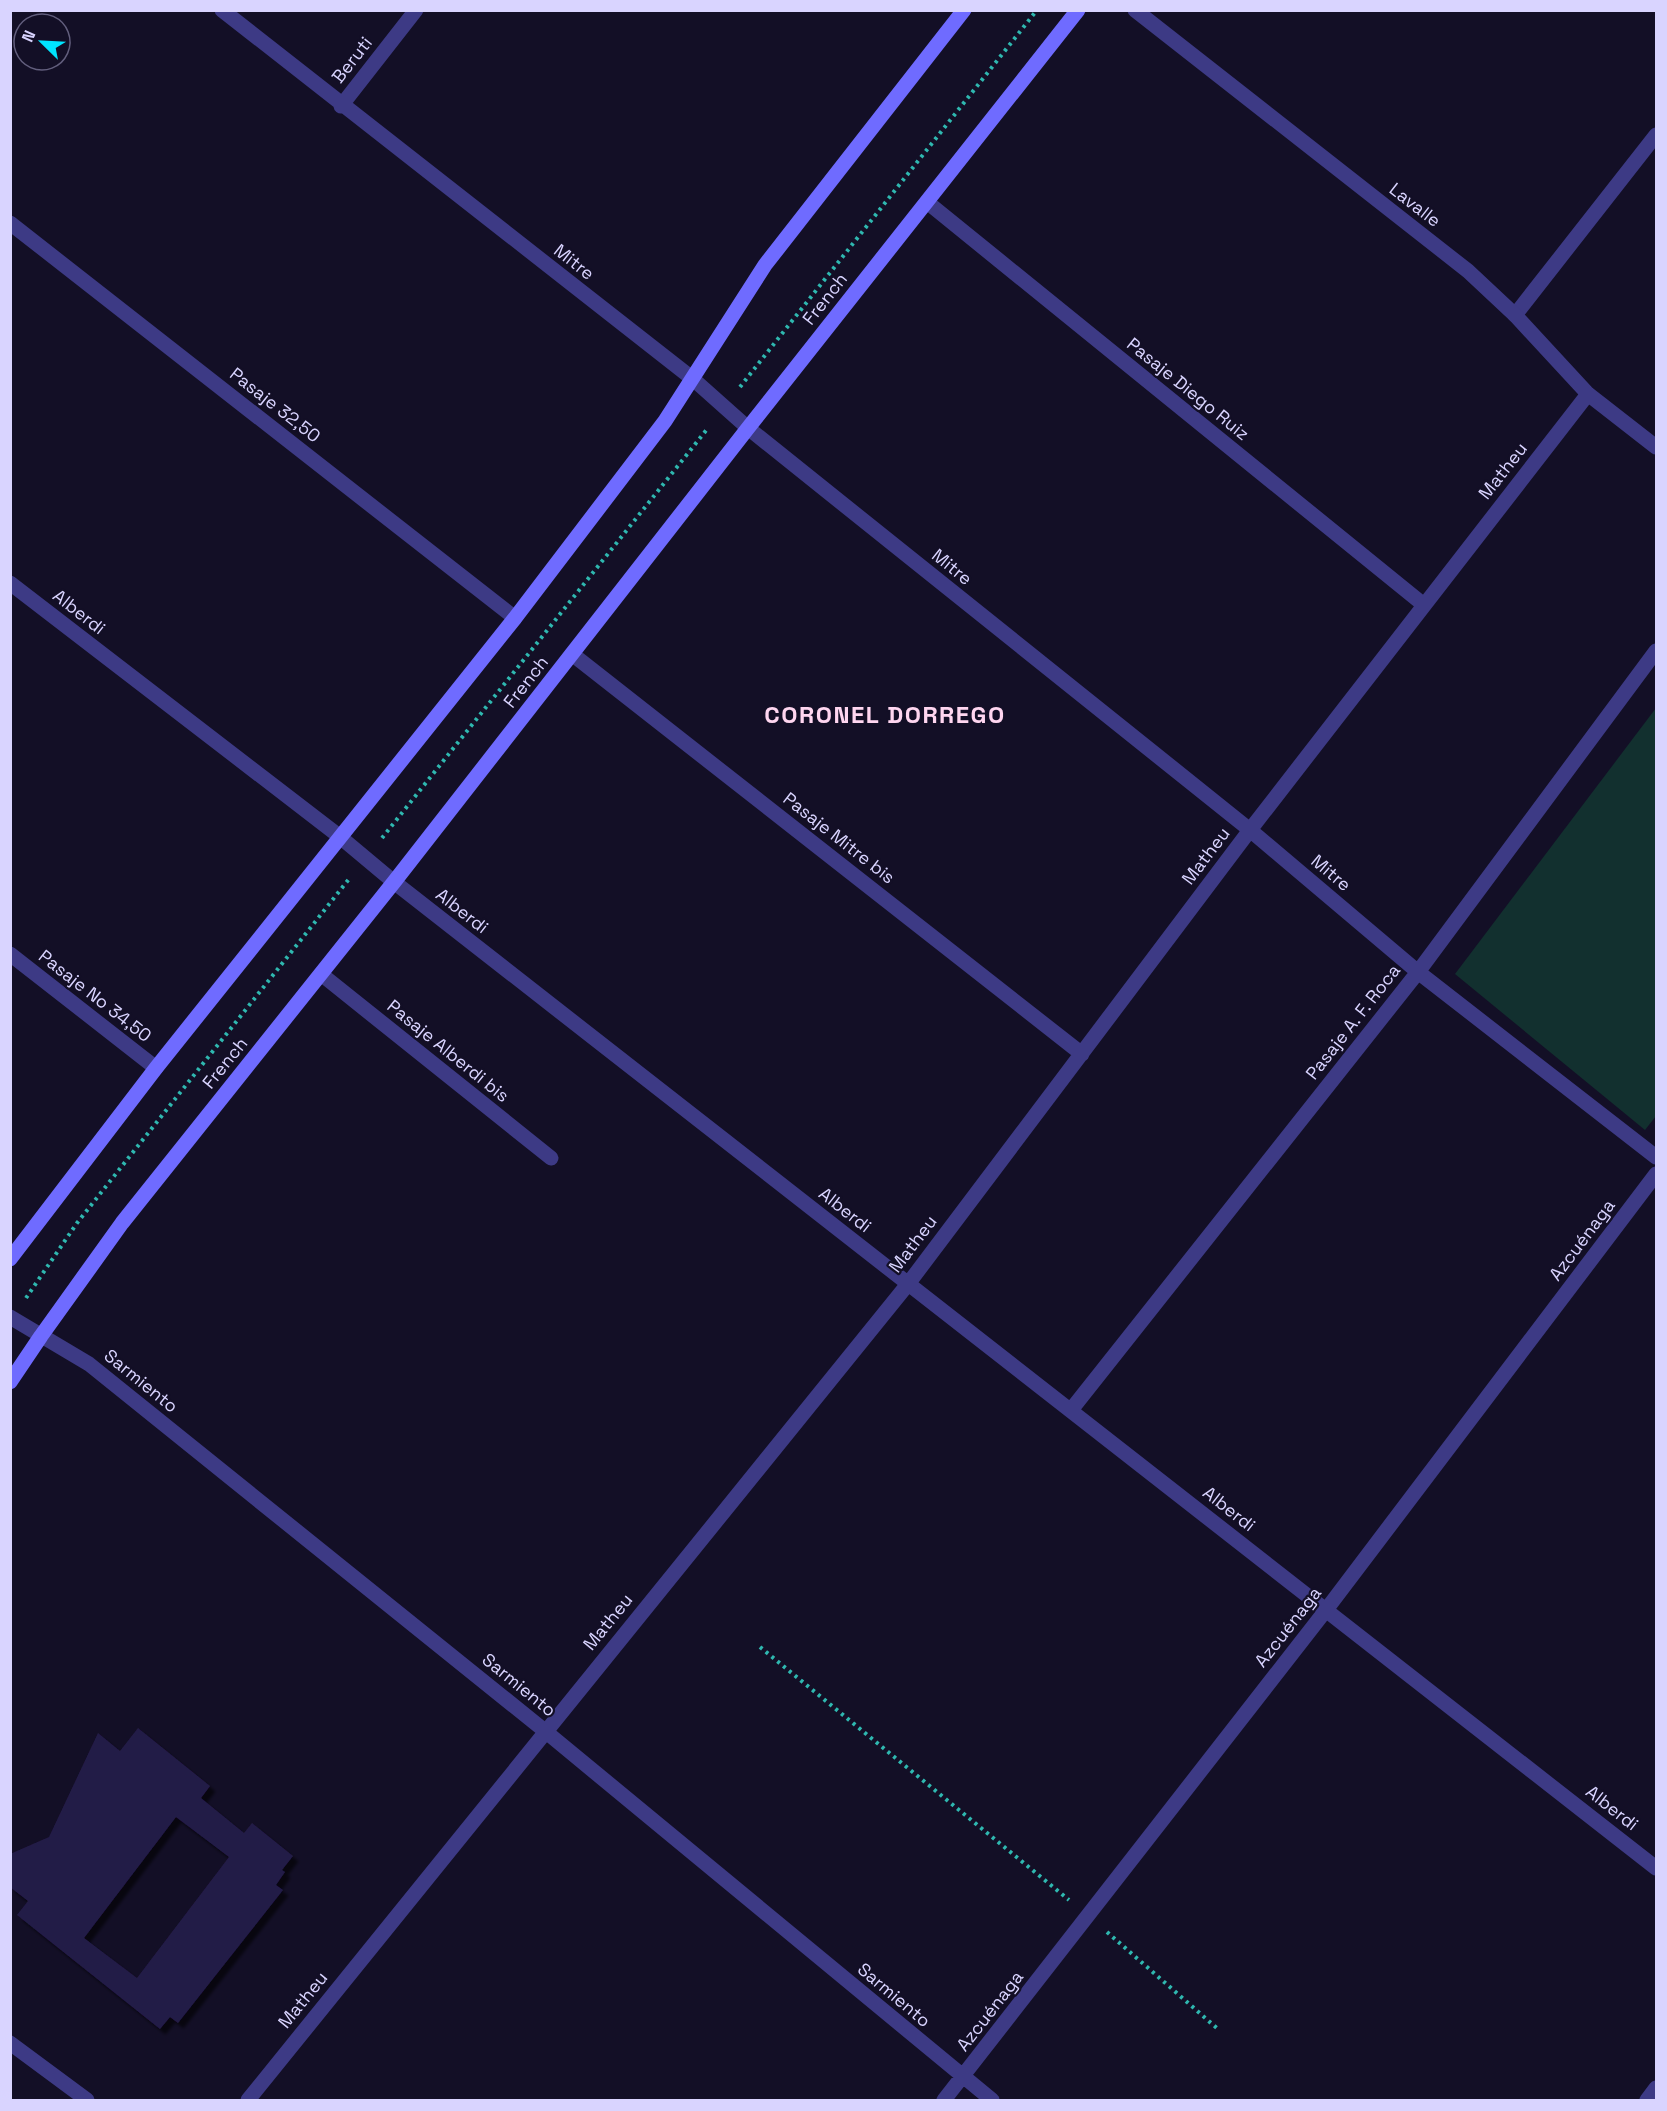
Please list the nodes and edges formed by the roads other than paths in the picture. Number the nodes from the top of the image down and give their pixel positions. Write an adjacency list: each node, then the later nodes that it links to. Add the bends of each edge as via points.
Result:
1 (222, 10): 6 (street, Mitre)
2 (416, 10): 6 (street, Beruti)
3 (964, 10): 11 (main road, via 765,265)
4 (1078, 10): 8 (main road, French)
5 (1135, 10): 10 (street, Lavalle, via 1468,271)
6 (341, 106): 11 (street, Mitre)
7 (1656, 135): 10 (street)
8 (927, 202): 13 (main road, French); 16 (street, Pasaje Diego Ruiz)
9 (10, 223): 17 (street, Pasaje 32,50)
10 (1515, 315): 12 (street, Lavalle)
11 (693, 379): 13 (street, Mitre); 17 (main road)
12 (1588, 394): 14 (street, Lavalle); 16 (street, Matheu)
13 (748, 428): 19 (main road, French); 20 (street, Mitre)
14 (1656, 447)
15 (10, 583): 21 (street, Alberdi)
16 (1424, 605): 20 (street, Matheu)
17 (515, 618): 21 (main road)
18 (1656, 651): 24 (street, Pasaje A. F. Roca)
19 (572, 654): 22 (main road, French); 26 (street, Pasaje Mitre bis)
20 (1250, 830): 24 (street, Mitre); 26 (street, Matheu)
21 (339, 836): 22 (street, Alberdi); 27 (main road)
22 (394, 882): 25 (main road, French); 32 (street, Alberdi)
23 (10, 954): 27 (street, Pasaje No 34,50)
24 (1418, 972): 28 (street, Mitre); 36 (street, Pasaje A. F. Roca)
25 (321, 974): 29 (street, Pasaje Alberdi bis); 34 (main road, French, via 122,1223)
26 (1082, 1054): 32 (street, Matheu)
27 (156, 1068): 31 (main road)
28 (1656, 1157)
29 (551, 1158)
30 (1656, 1174): 37 (street, Azcuénaga)
31 (10, 1259)
32 (908, 1284): 36 (street, Alberdi); 38 (street, Matheu)
33 (12, 1317): 34 (street, Sarmiento)
34 (41, 1336): 35 (main road, French); 38 (street, Sarmiento, via 89,1364)
35 (10, 1382)
36 (1071, 1410): 37 (street, Alberdi)
37 (1326, 1610): 39 (street, Alberdi); 41 (street, Azcuénaga)
38 (545, 1731): 41 (street, Sarmiento); 44 (street, Matheu)
39 (1656, 1868)
40 (10, 2043): 43 (street)
41 (963, 2078): 45 (street, Azcuénaga); 46 (street, Sarmiento)
42 (1656, 2088): 47 (street)
43 (87, 2100)
44 (248, 2100)
45 (944, 2100)
46 (992, 2100)
47 (1647, 2100)

